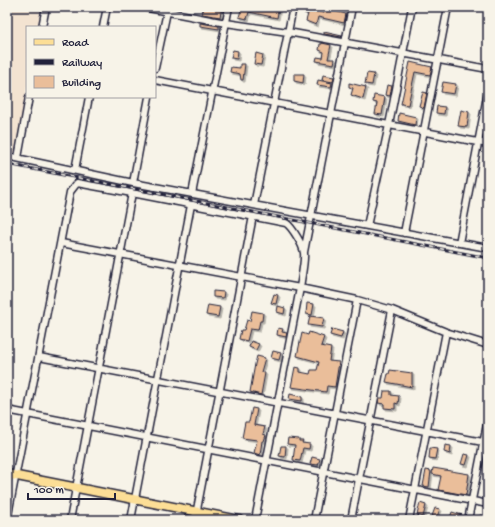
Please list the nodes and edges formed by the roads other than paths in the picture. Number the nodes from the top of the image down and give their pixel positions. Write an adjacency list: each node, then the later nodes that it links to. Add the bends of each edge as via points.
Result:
1 (46, 7): 11 (street)
2 (107, 7): 12 (street)
3 (143, 7): 9 (street)
4 (229, 7): 10 (street)
5 (293, 7): 13 (street)
6 (352, 7): 14 (street)
7 (412, 7): 15 (street)
8 (448, 7): 16 (street)
9 (167, 9): 10 (street); 17 (street)
10 (226, 24): 13 (street); 20 (street)
11 (42, 26)
12 (103, 26)
13 (288, 32): 14 (street); 25 (street)
14 (346, 43): 15 (street); 26 (street)
15 (403, 54): 16 (street); 27 (street)
16 (438, 59): 18 (street); 28 (street)
17 (156, 63)
18 (488, 69)
19 (156, 80): 20 (street)
20 (212, 91): 25 (street); 36 (street)
21 (488, 91): 29 (street)
22 (29, 98): 32 (street)
23 (89, 98): 33 (street)
24 (149, 98): 34 (street)
25 (274, 103): 26 (street); 37 (street)
26 (331, 114): 27 (street); 39 (street)
27 (389, 125): 28 (street); 41 (street)
28 (423, 132): 29 (street); 42 (street)
29 (478, 143): 30 (street); 44 (street)
30 (488, 144)
31 (7, 156): 32 (street)
32 (18, 158): 33 (street)
33 (75, 170): 34 (street)
34 (133, 183): 36 (street)
35 (132, 193): 38 (street); 43 (street, via 77,183 70,192); 47 (street)
36 (192, 194): 37 (street)
37 (254, 204): 39 (street)
38 (191, 205): 40 (street); 48 (street)
39 (311, 215): 41 (street); 46 (street)
40 (252, 216): 46 (street, via 291,226); 49 (street)
41 (367, 226): 42 (street)
42 (404, 233): 44 (street)
43 (61, 243): 47 (street); 55 (street)
44 (459, 243): 45 (street)
45 (488, 248)
46 (304, 252): 50 (street)
47 (121, 254): 48 (street); 56 (street)
48 (180, 265): 49 (street); 57 (street)
49 (241, 276): 50 (street); 58 (street)
50 (300, 288): 51 (street); 59 (street)
51 (356, 300): 52 (street); 61 (street)
52 (392, 310): 53 (street); 64 (street)
53 (446, 332): 54 (street); 66 (street)
54 (488, 345)
55 (39, 357): 56 (street); 62 (street)
56 (99, 368): 57 (street); 65 (street)
57 (158, 380): 58 (street); 67 (street)
58 (219, 391): 59 (street); 69 (street)
59 (278, 403): 61 (street); 70 (street)
60 (7, 410): 62 (street)
61 (335, 413): 64 (street); 71 (street)
62 (28, 414): 65 (street); 73 (street)
63 (488, 419): 68 (street)
64 (370, 420): 66 (street); 74 (street)
65 (88, 426): 67 (street); 75 (street)
66 (427, 431): 68 (street); 76 (street)
67 (147, 437): 69 (street); 77 (street)
68 (486, 443): 78 (street)
69 (208, 449): 70 (street); 80 (street)
70 (266, 460): 71 (street); 85 (street)
71 (324, 471): 74 (street); 86 (street)
72 (7, 474): 73 (main road)
73 (16, 476): 75 (main road); 81 (street)
74 (359, 479): 76 (street); 87 (street)
75 (76, 488): 77 (main road); 82 (street)
76 (415, 490): 78 (street); 88 (street)
77 (135, 500): 80 (main road); 83 (street)
78 (472, 501): 79 (street); 89 (street)
79 (488, 504)
80 (196, 516): 84 (main road)
81 (7, 520)
82 (70, 520)
83 (131, 520)
84 (239, 520)
85 (254, 520)
86 (314, 520)
87 (350, 520)
88 (409, 520)
89 (468, 520)

